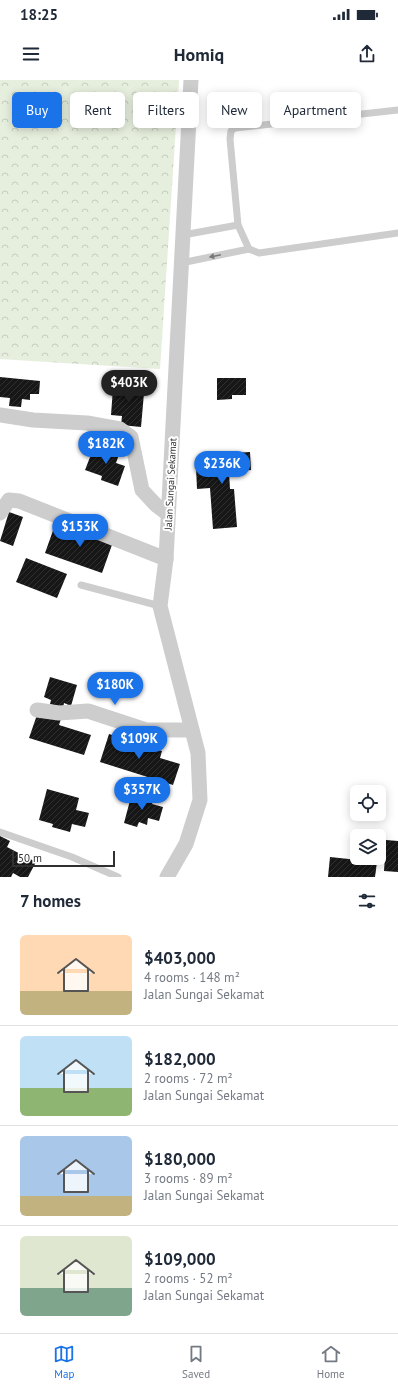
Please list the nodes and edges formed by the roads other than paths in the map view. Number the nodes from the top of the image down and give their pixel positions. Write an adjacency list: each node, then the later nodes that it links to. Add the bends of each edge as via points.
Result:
1 (191, 80): 5 (street, Jalan Sungai Sekamat)
2 (398, 110): 3 (lane, via 235,128 231,131 230,139)
3 (238, 225): 5 (lane); 6 (lane)
4 (398, 233): 6 (lane, via 259,253)
5 (183, 235): 7 (street, Jalan Sungai Sekamat)
6 (249, 249): 7 (lane, one-way to 7)
7 (182, 264): 10 (street, Jalan Sungai Sekamat)
8 (0, 415): 10 (street, via 32,420 87,423 120,429 131,437 142,490)
9 (0, 513): 11 (street, via 9,500 19,501)
10 (168, 514): 11 (street, Jalan Sungai Sekamat)
11 (166, 559): 13 (street, Jalan Sungai Sekamat)
12 (81, 585): 13 (lane)
13 (160, 606): 15 (street, Jalan Sungai Sekamat)
14 (37, 710): 15 (street, via 58,713 88,711 146,730)
15 (192, 730): 18 (street, Jalan Sungai Sekamat, via 198,753 200,800 186,844)
16 (0, 832): 17 (lane, via 72,857)
17 (118, 877)
18 (167, 877)

